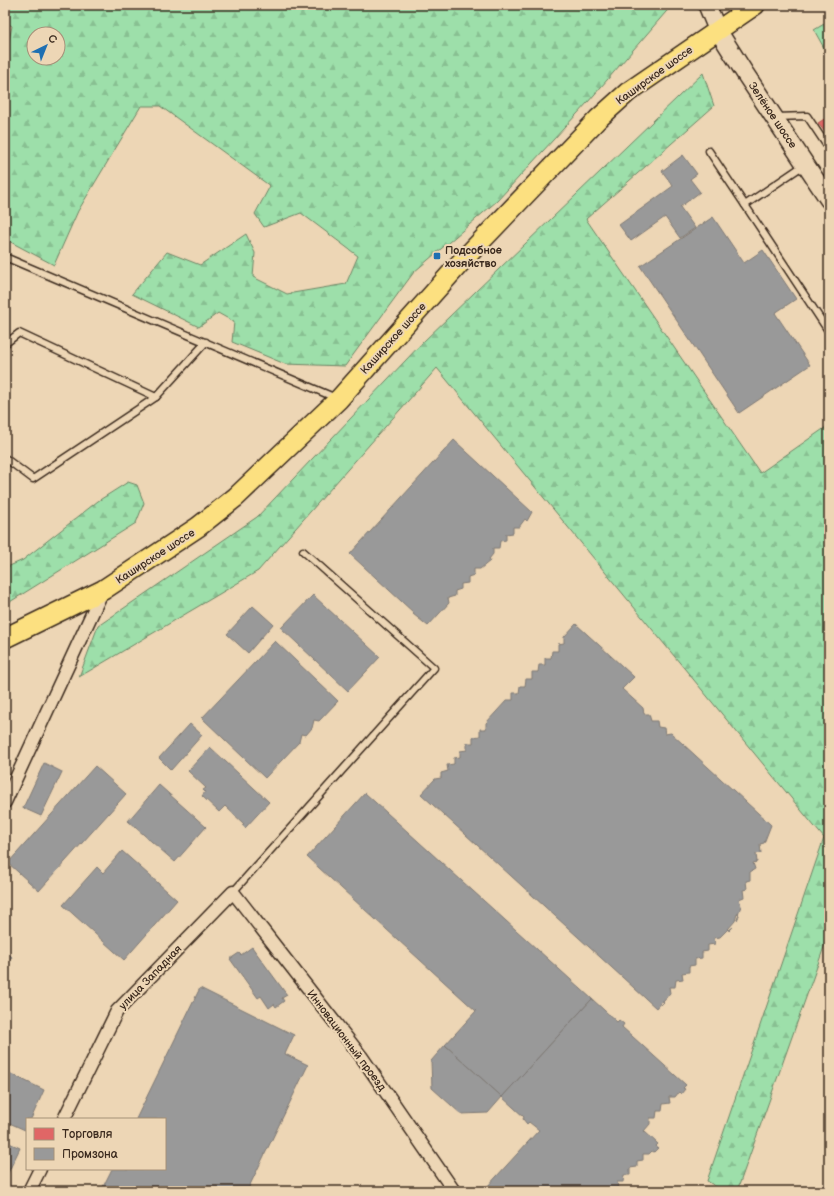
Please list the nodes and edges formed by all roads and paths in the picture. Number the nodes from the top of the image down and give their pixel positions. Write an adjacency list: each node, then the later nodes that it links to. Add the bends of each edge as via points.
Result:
1 (707, 5): 3 (main road, Зелёное шоссе)
2 (755, 5): 3 (main road, Каширское шоссе)
3 (717, 29): 4 (main road, Зелёное шоссе); 16 (main road, Каширское шоссе, via 628,92 598,119 462,261)
4 (774, 117): 5 (lane, via 808,116); 7 (main road, Зелёное шоссе)
5 (829, 149)
6 (709, 151): 10 (lane)
7 (805, 164): 9 (main road, Зелёное шоссе); 10 (lane)
8 (829, 177): 9 (lane)
9 (828, 199)
10 (745, 205): 12 (lane)
11 (5, 257): 13 (lane)
12 (829, 332)
13 (206, 342): 15 (lane); 16 (lane)
14 (5, 344): 15 (lane, via 19,333)
15 (156, 397): 17 (lane, via 33,479)
16 (339, 399): 19 (main road, Каширское шоссе, via 236,498 198,527)
17 (5, 458)
18 (303, 551): 22 (lane, via 434,668)
19 (103, 590): 20 (main road, Каширское шоссе); 21 (street)
20 (5, 638)
21 (5, 802)
22 (233, 892): 23 (street, улица Западная, via 117,1011); 26 (street, Инновационный проезд, via 361,1056)
23 (64, 1118)
24 (40, 1170): 25 (street)
25 (29, 1191)
26 (454, 1191)

